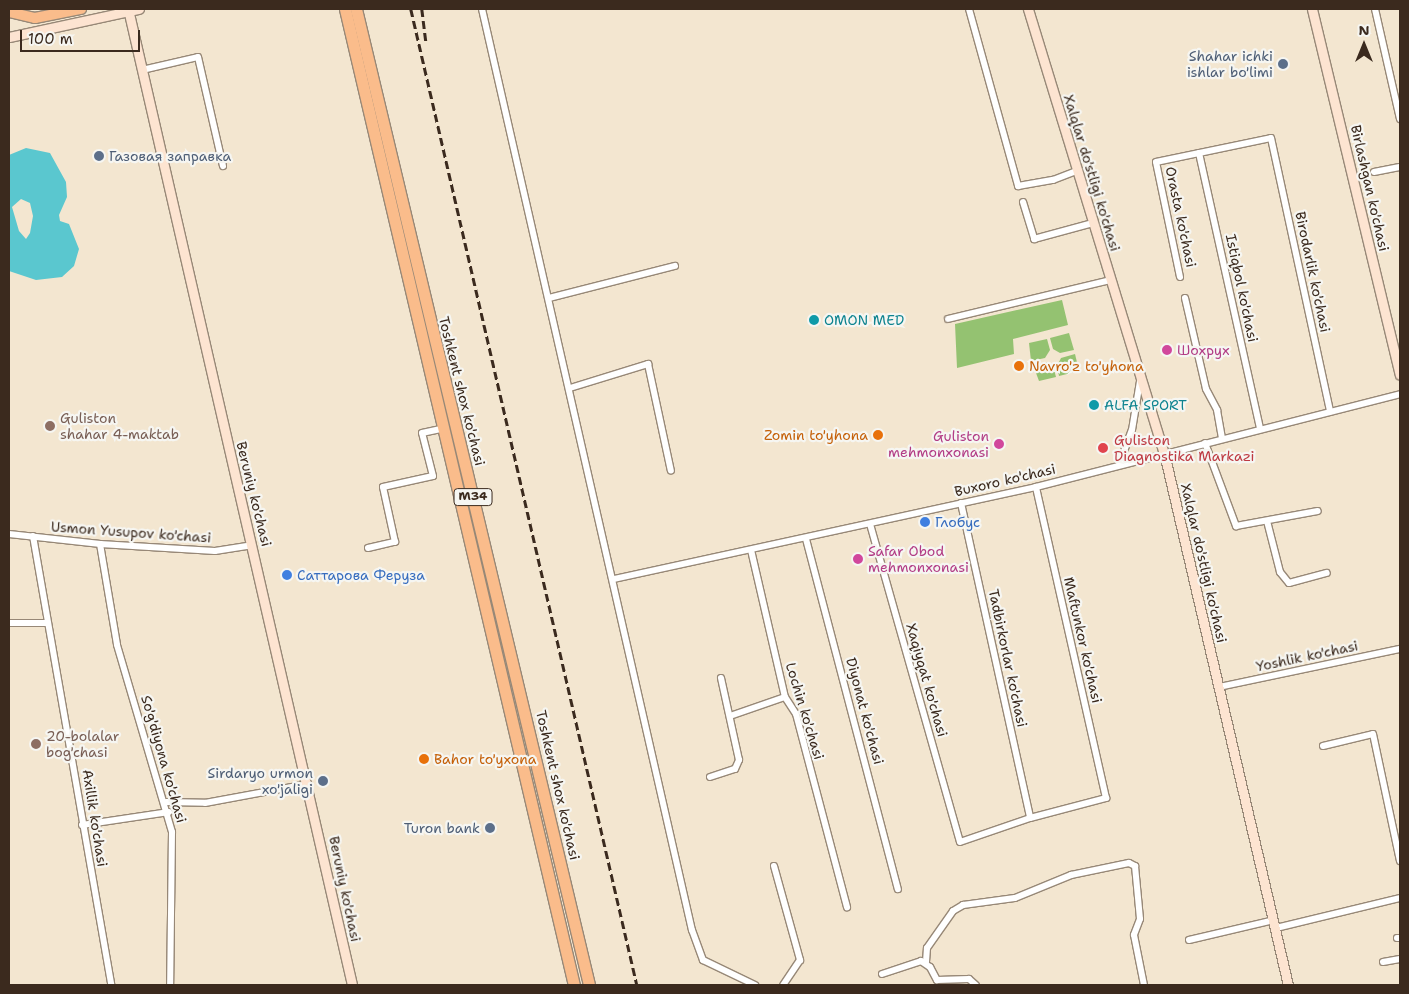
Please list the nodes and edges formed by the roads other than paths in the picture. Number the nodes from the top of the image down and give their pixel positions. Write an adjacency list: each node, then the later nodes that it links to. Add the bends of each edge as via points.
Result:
1 (81, 9): 11 (main road, via 35,18)
2 (139, 9): 10 (street)
3 (345, 9): 18 (highway, Toshkent shox ko'chasi / M34)
4 (356, 9): 16 (highway, Toshkent shox ko'chasi / M34)
5 (482, 9): 28 (street)
6 (969, 9): 21 (street, via 1018,186 1053,180)
7 (1028, 9): 21 (street, Xalqlar do'stligi ko'chasi)
8 (1312, 9): 31 (street, Birlashgan ko'chasi)
9 (1375, 9): 14 (street)
10 (129, 10): 12 (street); 13 (street, Beruniy ko'chasi)
11 (9, 12)
12 (9, 37)
13 (142, 70): 19 (street, via 198,57); 53 (street, Beruniy ko'chasi)
14 (1398, 95): 15 (street)
15 (1400, 119)
16 (391, 152): 18 (highway); 87 (highway, Toshkent shox ko'chasi / M34)
17 (1199, 153): 26 (street, Orasta ko'chasi, via 1156,162); 36 (street, Birodarlik ko'chasi, via 1271,138); 37 (street, Istiqbol ko'chasi)
18 (378, 156): 38 (highway, Toshkent shox ko'chasi / M34)
19 (223, 166)
20 (1400, 167): 22 (street)
21 (1076, 170): 24 (street, Xalqlar do'stligi ko'chasi)
22 (1374, 172)
23 (1023, 202): 24 (street, via 1034,239)
24 (1093, 222): 27 (street, Xalqlar do'stligi ko'chasi)
25 (675, 266): 28 (street)
26 (1180, 277)
27 (1111, 280): 30 (street); 32 (street, Xalqlar do'stligi ko'chasi)
28 (549, 298): 34 (street)
29 (1185, 298): 39 (street, via 1206,389 1217,410)
30 (948, 319)
31 (1399, 364): 33 (street, Birlashgan ko'chasi)
32 (1140, 370): 41 (street, Xalqlar do'stligi ko'chasi); 42 (street, via 1132,430)
33 (1400, 375)
34 (570, 388): 43 (street, via 648,364); 57 (street)
35 (1400, 394): 36 (street, Buxoro ko'chasi)
36 (1330, 412): 37 (street, Buxoro ko'chasi)
37 (1260, 428): 39 (street, Buxoro ko'chasi)
38 (441, 429): 54 (street, via 422,434 433,476 383,487 395,542); 86 (highway, Toshkent shox ko'chasi / M34)
39 (1222, 438): 40 (street, Buxoro ko'chasi)
40 (1205, 442): 41 (street, Buxoro ko'chasi); 47 (street, via 1236,526)
41 (1164, 453): 42 (street, Buxoro ko'chasi); 62 (street, Xalqlar do'stligi ko'chasi)
42 (1119, 465): 44 (street, Buxoro ko'chasi)
43 (671, 471)
44 (1036, 486): 45 (street, Buxoro ko'chasi); 70 (street, Maftunkor ko'chasi, via 1106,798)
45 (961, 503): 48 (street, Buxoro ko'chasi); 70 (street, Tadbirkorlar ko'chasi)
46 (1318, 511): 47 (street)
47 (1267, 521): 56 (street, via 1280,572 1289,583)
48 (870, 524): 51 (street, Buxoro ko'chasi); 70 (street, Xaqiyqat ko'chasi, via 960,842)
49 (9, 534): 50 (street, Usmon Yusupov ko'chasi)
50 (33, 536): 52 (street, Usmon Yusupov ko'chasi); 59 (street, Axillik ko'chasi)
51 (806, 539): 55 (street, Buxoro ko'chasi); 74 (street, Diyonat ko'chasi)
52 (100, 544): 53 (street, Usmon Yusupov ko'chasi, via 216,551); 68 (street, So'g'diyona ko'chasi, via 117,645 147,739 156,781)
53 (252, 545): 67 (street, Beruniy ko'chasi)
54 (368, 548)
55 (751, 550): 57 (street, Buxoro ko'chasi); 63 (street, Lochin ko'chasi)
56 (1327, 573)
57 (614, 579): 88 (street, via 692,930 703,960)
58 (9, 623): 59 (street)
59 (46, 623): 71 (street, Axillik ko'chasi, via 68,726)
60 (1400, 649): 62 (street, Yoshlik ko'chasi)
61 (721, 678): 64 (street)
62 (1219, 687): 77 (street, Xalqlar do'stligi ko'chasi)
63 (785, 697): 64 (street); 76 (street, Lochin ko'chasi, via 796,714)
64 (730, 716): 66 (street, via 739,760 735,769)
65 (1323, 746): 72 (street, via 1373,734)
66 (710, 777)
67 (308, 784): 68 (street, via 205,803); 85 (street, Beruniy ko'chasi)
68 (166, 802): 69 (street, So'g'diyona ko'chasi)
69 (169, 812): 71 (street); 84 (street, So'g'diyona ko'chasi, via 173,892)
70 (1030, 818)
71 (82, 825): 83 (street, Axillik ko'chasi)
72 (1400, 861)
73 (774, 866): 89 (street, via 800,960)
74 (898, 889)
75 (1400, 898): 77 (street)
76 (847, 907)
77 (1275, 924): 78 (street); 92 (street, Xalqlar do'stligi ko'chasi)
78 (1189, 940)
79 (1400, 958): 81 (street)
80 (926, 962): 82 (street, via 921,960); 90 (street, via 936,980 969,979); 91 (street, via 927,948 953,910 963,905 1015,898 1072,875 1129,863 1135,866 1140,919 1134,935)
81 (1384, 962)
82 (882, 974)
83 (112, 985)
84 (170, 985)
85 (352, 985)
86 (574, 985)
87 (589, 985)
88 (755, 985)
89 (783, 985)
90 (976, 985)
91 (1144, 985)
92 (1288, 985)

